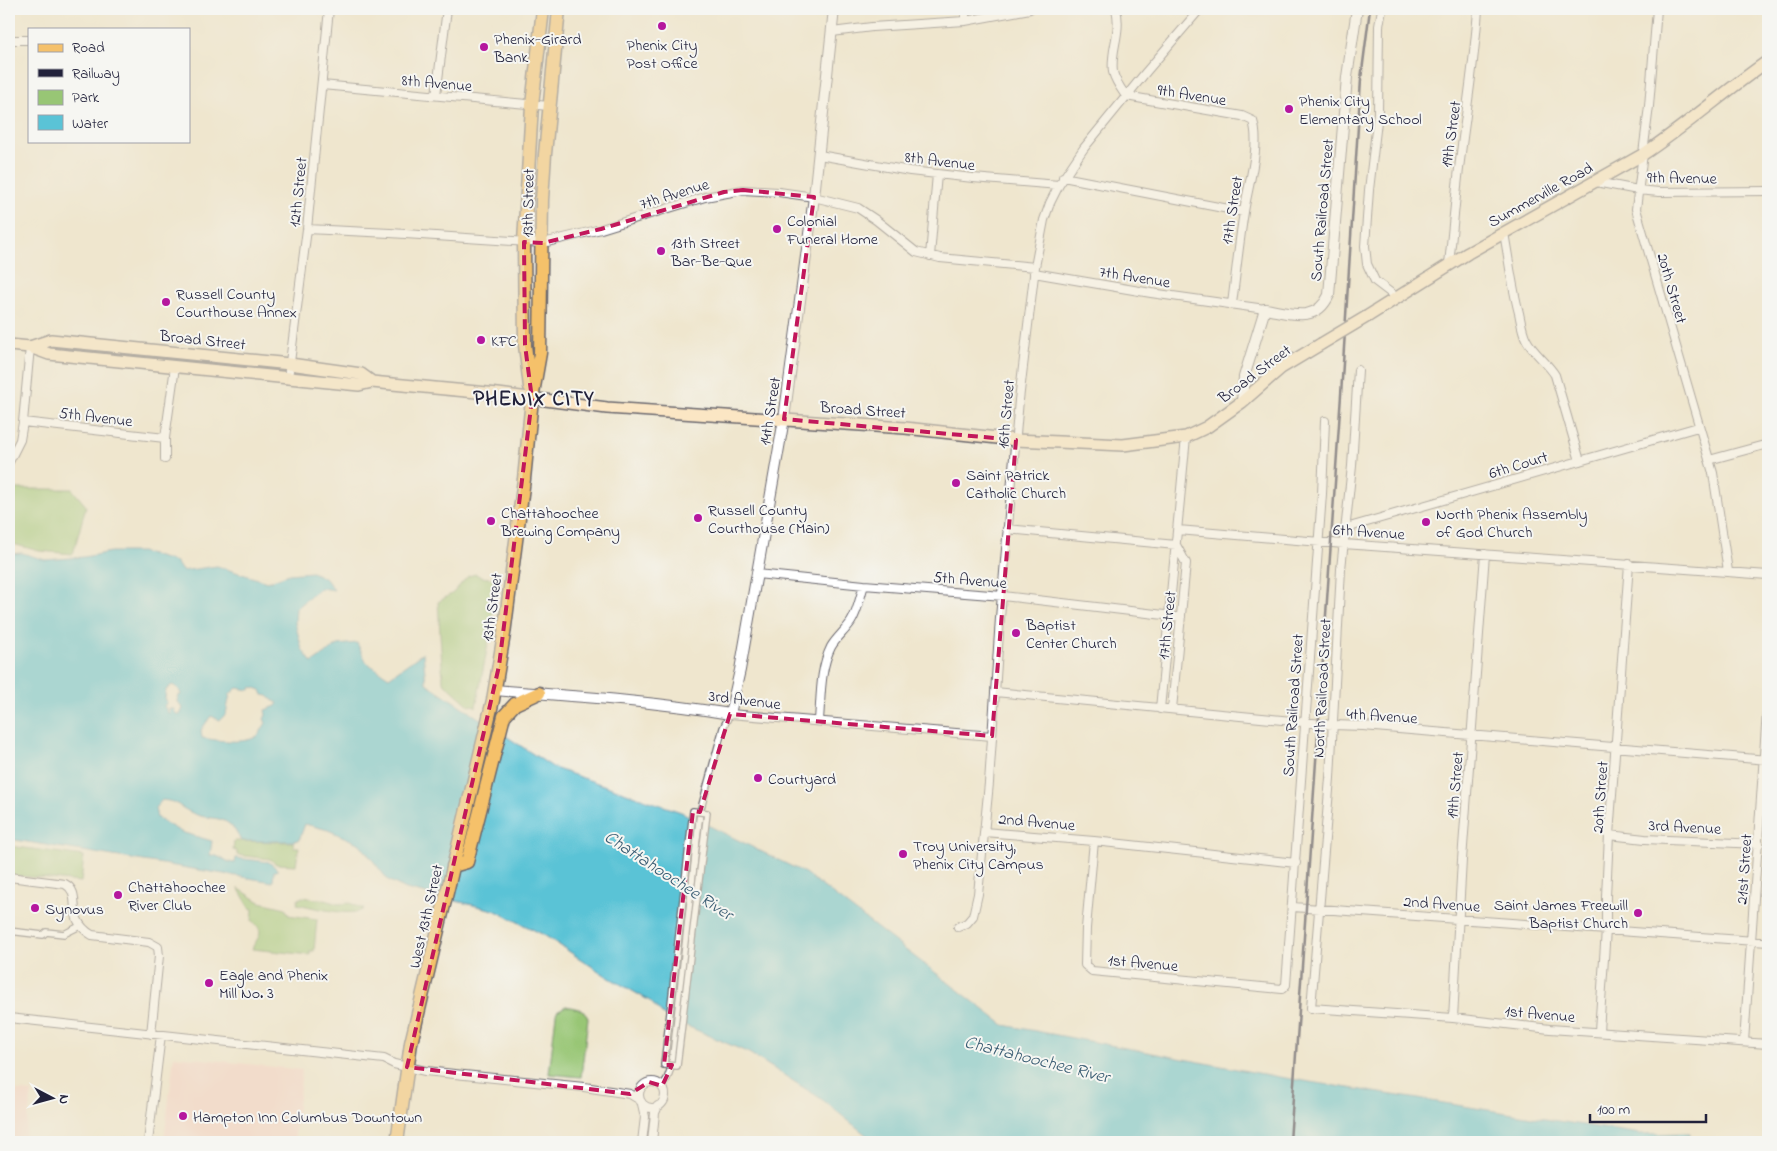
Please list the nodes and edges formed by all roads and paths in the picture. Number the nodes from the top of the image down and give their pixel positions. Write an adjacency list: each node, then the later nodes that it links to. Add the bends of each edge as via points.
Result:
1 (329, 9): 19 (street, 12th Street)
2 (447, 9): 20 (street)
3 (543, 9): 22 (main road, 13th Street)
4 (559, 9): 23 (main road, 13th Street)
5 (834, 9): 15 (street, 14th Street)
6 (965, 9): 14 (street)
7 (1030, 9): 14 (street)
8 (1116, 9): 21 (street, via 1119,30 1114,73)
9 (1200, 9): 21 (street, 16th Street)
10 (1357, 9): 44 (street, South Railroad Street, via 1347,76 1329,295 1315,312 1296,314)
11 (1382, 9): 42 (street, via 1378,113 1365,246 1367,264 1375,281)
12 (1478, 9): 40 (street, 19th Street)
13 (1657, 9): 26 (street, 20th Street)
14 (965, 21): 15 (street)
15 (832, 32): 25 (street, 14th Street)
16 (9, 40): 17 (street)
17 (28, 40)
18 (1768, 61): 26 (main road, Summerville Road)
19 (322, 86): 20 (street, 8th Avenue); 35 (street, 12th Street)
20 (436, 96): 22 (street, 8th Avenue)
21 (1126, 96): 24 (street, 9th Avenue, via 1242,116); 28 (street, 16th Street)
22 (532, 105): 23 (street, 8th Avenue); 37 (main road, 13th Street)
23 (549, 106): 38 (main road, 13th Street, via 542,200)
24 (1253, 121): 34 (street, 17th Street, via 1256,130 1254,154)
25 (819, 155): 27 (street, 8th Avenue); 33 (street, 14th Street)
26 (1642, 155): 29 (main road, Summerville Road); 31 (street, 20th Street)
27 (937, 174): 30 (street, 8th Avenue); 39 (street)
28 (1063, 177): 30 (street, 16th Street); 34 (street)
29 (1596, 182): 31 (street, 9th Avenue); 36 (main road, Summerville Road)
30 (1059, 185): 41 (street, 16th Street, via 1044,220)
31 (1638, 190): 32 (street, 9th Avenue); 58 (street, 20th Street, via 1636,209)
32 (1768, 192)
33 (814, 197): 38 (street, 7th Avenue, via 779,192 724,192); 39 (street, 7th Avenue, via 866,212 908,247); 55 (street, 14th Street)
34 (1244, 212): 43 (street, 17th Street)
35 (307, 229): 37 (street, 7th Avenue); 48 (street, 12th Street)
36 (1504, 233): 40 (main road, Summerville Road); 65 (street, via 1523,331 1555,375)
37 (524, 242): 38 (street, 7th Avenue); 53 (main road, 13th Street, via 525,345)
38 (543, 243): 53 (main road, 13th Street, via 540,353)
39 (930, 256): 41 (street, 7th Avenue)
40 (1449, 264): 42 (main road, Summerville Road)
41 (1034, 270): 43 (street, 7th Avenue, via 1151,293); 61 (street, 16th Street)
42 (1396, 297): 45 (main road, Summerville Road, bridge)
43 (1232, 304): 44 (street)
44 (1265, 309): 54 (street, via 1244,377)
45 (1321, 344): 54 (main road, Broad Street, via 1282,368)
46 (9, 345): 47 (main road, Broad Street)
47 (30, 347): 48 (main road, Broad Street, via 51,340); 49 (main road, Broad Street, via 49,354); 57 (street)
48 (290, 364): 51 (street, 12th Street); 52 (main road, Broad Street, via 361,374)
49 (175, 367): 51 (main road, Broad Street); 60 (street)
50 (1358, 370): 67 (street, North Railroad Street)
51 (288, 378): 52 (main road, Broad Street, via 359,385)
52 (372, 382): 53 (main road, Broad Street)
53 (532, 399): 55 (main road, Broad Street, via 608,408); 84 (main road, 13th Street, via 514,561)
54 (1242, 402): 59 (main road, Broad Street, via 1207,427)
55 (784, 419): 61 (main road, Broad Street); 76 (street, 14th Street)
56 (1325, 421): 70 (street, South Railroad Street)
57 (23, 422): 60 (street, 5th Avenue); 66 (street, via 20,440)
58 (1698, 427): 64 (street, 20th Street); 65 (street, 6th Court)
59 (1186, 437): 61 (main road, Broad Street, via 1123,445); 69 (street, 17th Street)
60 (165, 438): 63 (street)
61 (1016, 440): 68 (street, 16th Street)
62 (1768, 444): 64 (street)
63 (165, 458)
64 (1709, 460): 75 (street, 20th Street)
65 (1580, 461): 67 (street, 6th Court)
66 (9, 462)
67 (1346, 528): 71 (street, North Railroad Street)
68 (1007, 529): 72 (street); 79 (street, 16th Street)
69 (1178, 530): 70 (street, 6th Avenue); 72 (street, 17th Street)
70 (1319, 541): 71 (street, 6th Avenue); 90 (street, South Railroad Street)
71 (1344, 544): 73 (street, 6th Avenue); 91 (street, North Railroad Street)
72 (1176, 545): 80 (street, 17th Street); 81 (street, 17th Street, via 1186,563)
73 (1485, 554): 74 (street, 6th Avenue); 93 (street, 19th Street)
74 (1629, 564): 75 (street, 6th Avenue); 94 (street, 20th Street)
75 (1728, 571): 77 (street, 6th Avenue)
76 (757, 574): 78 (street, 5th Avenue); 88 (street, 14th Street)
77 (1768, 575)
78 (864, 585): 79 (street, 5th Avenue); 89 (street, via 856,610 832,646 826,663)
79 (1003, 596): 80 (street, 5th Avenue); 82 (street, 16th Street)
80 (1169, 616): 81 (street, 5th Avenue); 86 (street, 17th Street)
81 (1181, 617): 87 (street, 17th Street)
82 (995, 692): 86 (street, 4th Avenue); 92 (street, 16th Street)
83 (539, 693): 84 (street, 3rd Avenue); 88 (street, 3rd Avenue); 101 (main road, via 515,704 504,716 466,862)
84 (494, 695): 101 (main road, West 13th Street)
85 (1768, 697): 95 (street, 21st Street)
86 (1160, 708): 87 (street, 4th Avenue)
87 (1172, 709): 90 (street, 4th Avenue)
88 (730, 714): 89 (street, 3rd Avenue); 121 (street, 14th Street, via 723,728 700,812)
89 (819, 720): 92 (street, 3rd Avenue)
90 (1306, 723): 91 (street, 4th Avenue); 100 (street, South Railroad Street)
91 (1333, 725): 93 (street, 4th Avenue); 104 (street, North Railroad Street)
92 (992, 736): 96 (street, 16th Street)
93 (1472, 736): 94 (street, 4th Avenue); 105 (street, 19th Street)
94 (1616, 748): 95 (street, 4th Avenue); 97 (street, 20th Street)
95 (1766, 760): 99 (street, 21st Street)
96 (984, 832): 98 (street, 2nd Avenue); 107 (street, 16th Street, via 974,916)
97 (1609, 835): 99 (street, 3rd Avenue); 108 (street, 20th Street)
98 (1094, 841): 100 (street, 2nd Avenue); 112 (street, 1st Avenue, via 1085,965 1092,971)
99 (1759, 844): 110 (street, 21st Street)
100 (1296, 862): 103 (street, South Railroad Street)
101 (453, 866): 128 (main road, West 13th Street, via 411,1043)
102 (9, 877): 106 (street, via 69,886)
103 (1293, 908): 104 (street, 2nd Avenue); 112 (street, South Railroad Street, via 1286,985)
104 (1320, 909): 105 (street, 2nd Avenue); 113 (street, North Railroad Street)
105 (1459, 920): 108 (street, 2nd Avenue); 115 (street, 19th Street)
106 (80, 926): 109 (street, via 64,934); 117 (street, via 92,935 150,942 158,947 160,956)
107 (958, 927)
108 (1606, 930): 110 (street, 2nd Avenue); 116 (street, 20th Street)
109 (9, 931)
110 (1751, 940): 111 (street, 2nd Avenue); 119 (street, 21st Street)
111 (1768, 942)
112 (1282, 989)
113 (1310, 1008): 115 (street, 1st Avenue)
114 (9, 1018): 117 (street)
115 (1453, 1018): 116 (street, 1st Avenue)
116 (1599, 1032): 119 (street, 1st Avenue)
117 (151, 1034): 118 (street)
118 (162, 1035): 124 (street, via 384,1059 425,1071); 127 (street)
119 (1744, 1042): 120 (street, 1st Avenue)
120 (1768, 1044)
121 (672, 1065): 121 (street, bridge, via 664,1065 693,811 707,813 677,1066); 122 (street)
122 (662, 1086): 123 (street, via 649,1082); 126 (street, via 665,1095)
123 (641, 1087): 124 (street); 125 (street, via 638,1096)
124 (630, 1094): 125 (street)
125 (641, 1102): 126 (street, via 650,1108); 129 (street, via 645,1117)
126 (658, 1106): 130 (street)
127 (148, 1142)
128 (397, 1142)
129 (642, 1142)
130 (652, 1142)

